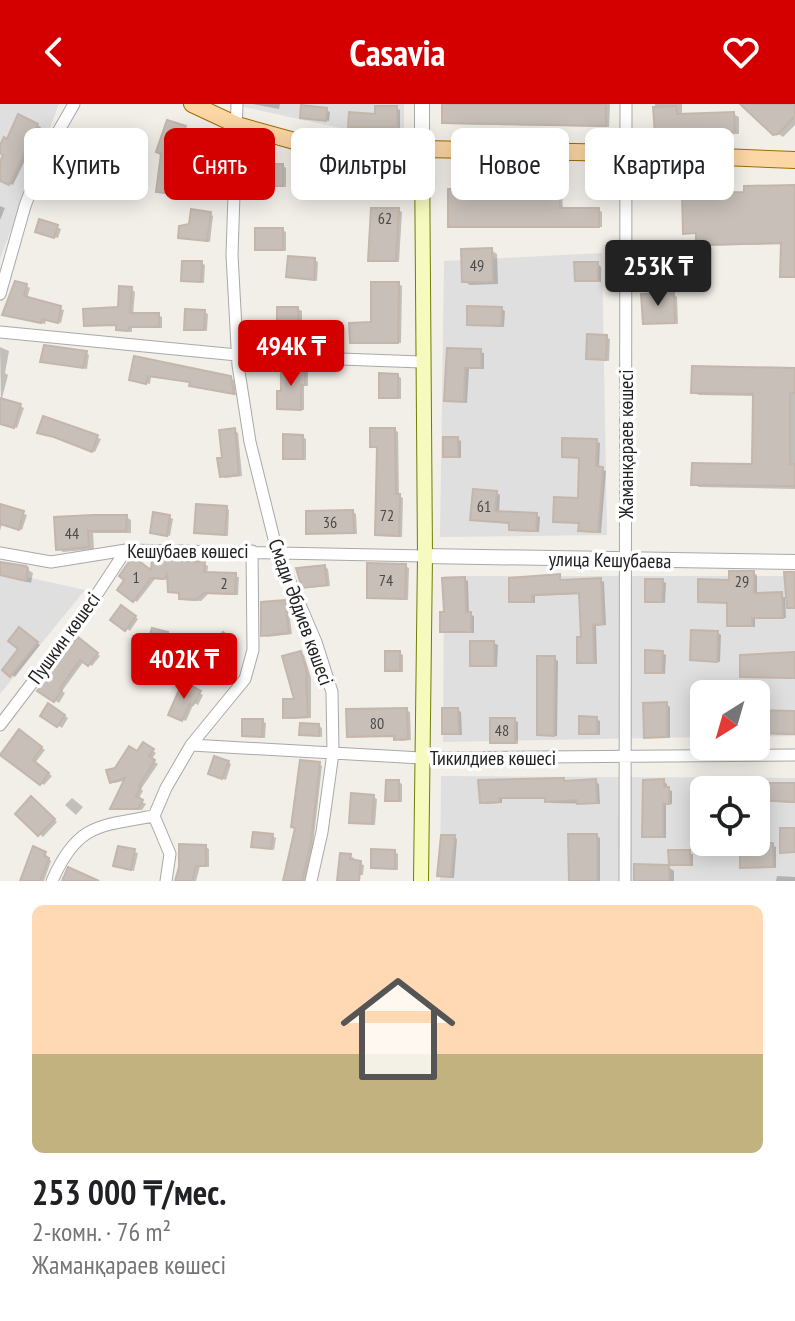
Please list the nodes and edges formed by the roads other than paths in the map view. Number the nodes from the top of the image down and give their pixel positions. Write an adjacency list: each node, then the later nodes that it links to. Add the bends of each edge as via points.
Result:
1 (74, 104): 16 (street, via 43,158)
2 (192, 104): 6 (main road)
3 (237, 104): 6 (street, Смади Әбдиев көшесі)
4 (422, 104): 7 (street)
5 (626, 104): 8 (street, Жаманқараев көшесі)
6 (237, 125): 9 (main road); 18 (street, Смади Әбдиев көшесі, via 232,255)
7 (422, 128)
8 (626, 128)
9 (291, 140)
10 (435, 149): 11 (main road)
11 (585, 152)
12 (734, 157): 13 (main road)
13 (795, 160)
14 (422, 200): 19 (main road)
15 (625, 200): 25 (street, Жаманқараев көшесі)
16 (0, 294)
17 (0, 332): 18 (street)
18 (237, 355): 19 (street); 22 (street, Смади Әбдиев көшесі, via 250,442)
19 (421, 362): 24 (main road)
20 (126, 550): 21 (street, Кешубаев көшесі); 23 (street, Кешубаев көшесі, via 51,562); 27 (street, Пушкин көшесі)
21 (252, 551): 22 (street, Кешубаев көшесі); 28 (street, via 253,650 245,679)
22 (277, 551): 24 (street, Кешубаев көшесі); 29 (street, Смади Әбдиев көшесі, via 332,692)
23 (0, 553)
24 (425, 556): 25 (street, улица Кешубаева); 32 (main road)
25 (627, 560): 26 (street, улица Кешубаева); 31 (street, Жаманқараев көшесі)
26 (795, 562)
27 (0, 725)
28 (191, 745): 29 (street, Тикилдиев көшесі); 33 (street)
29 (333, 753): 32 (street, Тикилдиев көшесі); 36 (street, Смади Әбдиев көшесі)
30 (795, 755): 31 (street, Тикилдиев көшесі)
31 (625, 757): 32 (street, Тикилдиев көшесі); 38 (street, Жаманқараев көшесі)
32 (421, 758): 37 (main road)
33 (154, 816): 34 (street, via 97,826 64,853); 35 (street, via 170,854)
34 (52, 881)
35 (166, 881)
36 (311, 881)
37 (421, 881)
38 (625, 881)

